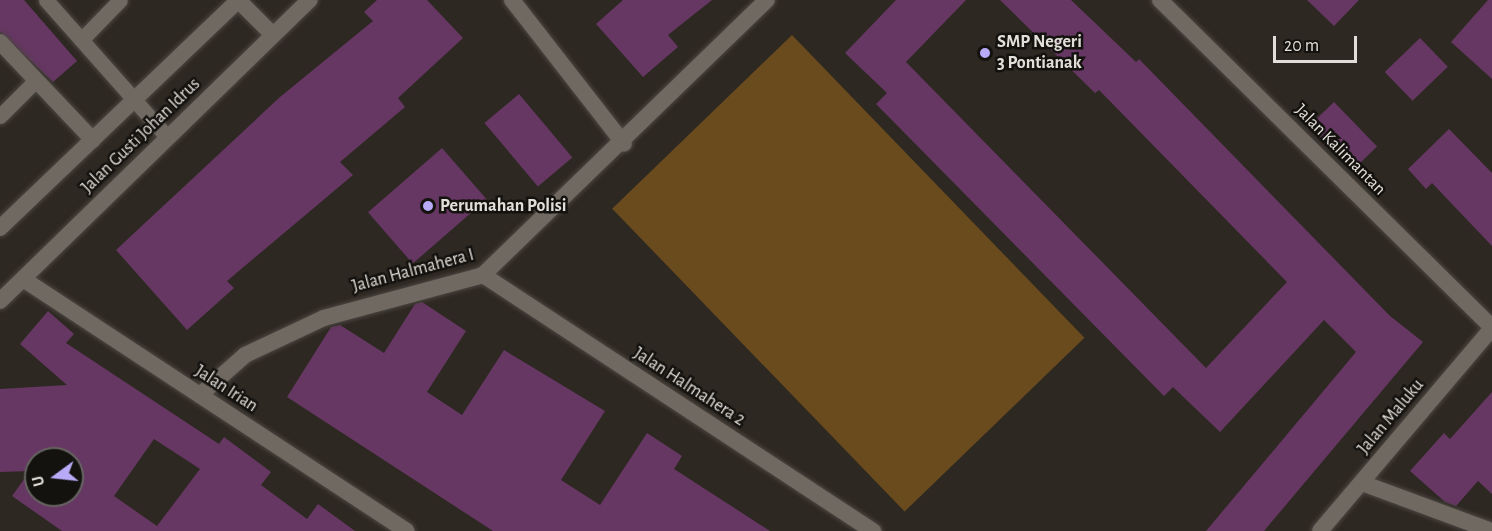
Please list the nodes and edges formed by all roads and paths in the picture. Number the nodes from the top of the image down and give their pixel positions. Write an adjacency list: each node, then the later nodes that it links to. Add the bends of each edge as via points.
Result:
1 (46, 0): 9 (lane)
2 (120, 0): 9 (lane)
3 (239, 0): 8 (street); 12 (street, Jalan Gusti Johan Idrus)
4 (310, 0): 8 (street, Jalan Gusti Johan Idrus)
5 (512, 0): 16 (street)
6 (768, 0): 16 (street, Jalan Halmahera I)
7 (1160, 0): 21 (street, Jalan Kalimantan)
8 (273, 35): 14 (street, Jalan Gusti Johan Idrus)
9 (82, 39): 12 (lane)
10 (0, 42): 11 (street)
11 (36, 80): 13 (lane); 15 (street)
12 (136, 100): 14 (lane); 15 (street, Jalan Gusti Johan Idrus)
13 (0, 116)
14 (167, 137): 19 (street, Jalan Gusti Johan Idrus)
15 (93, 140): 17 (street, Jalan Gusti Johan Idrus)
16 (624, 144): 18 (street, Jalan Halmahera I)
17 (0, 228)
18 (483, 275): 22 (street, Jalan Halmahera I, via 324,318 245,355); 25 (street, Jalan Halmahera 2)
19 (22, 279): 20 (street, Jalan Gusti Johan Idrus); 22 (street, Jalan Irian)
20 (0, 301)
21 (1492, 328): 23 (street, Jalan Maluku)
22 (200, 395): 24 (street, Jalan Irian)
23 (1362, 483): 26 (street, Jalan Maluku); 27 (street)
24 (407, 531)
25 (873, 531)
26 (1320, 531)
27 (1492, 531)

